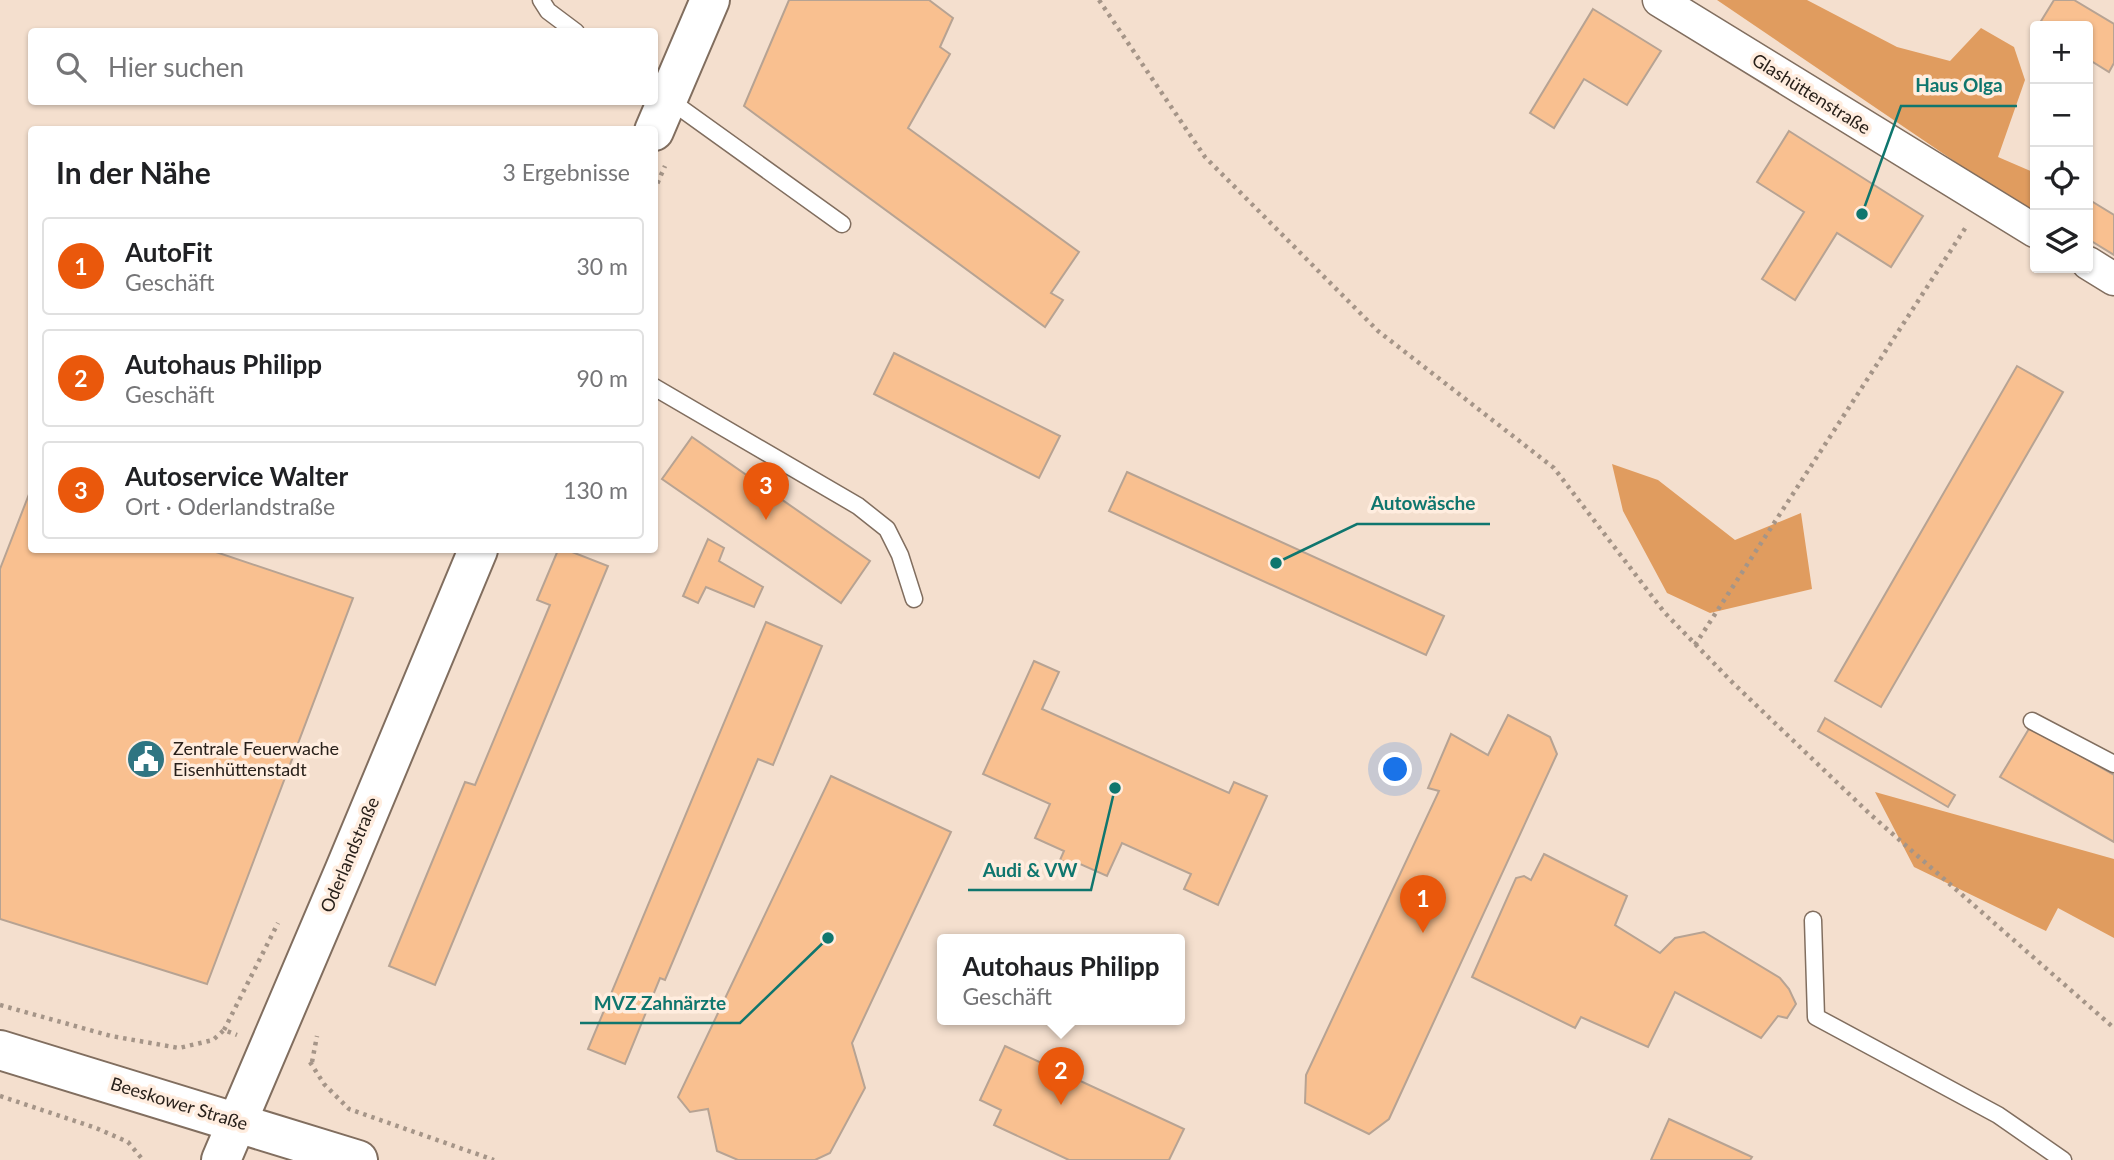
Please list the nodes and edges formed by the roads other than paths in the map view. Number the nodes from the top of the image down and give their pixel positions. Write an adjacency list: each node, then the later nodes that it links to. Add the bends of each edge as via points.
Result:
1 (541, 0): 4 (lane)
2 (710, 0): 5 (street)
3 (1659, 0): 7 (street, Glashüttenstraße)
4 (571, 28)
5 (659, 106): 6 (lane)
6 (842, 223)
7 (2030, 228)
8 (2093, 266): 9 (street)
9 (2114, 279)
10 (658, 389): 12 (lane, via 858,506 887,529)
11 (477, 553): 17 (street, Oderlandstraße)
12 (914, 599)
13 (2032, 721): 14 (lane)
14 (2114, 764)
15 (1813, 920): 20 (lane, via 1816,1017 1998,1115)
16 (0, 1050): 17 (street, Beeskower Straße)
17 (236, 1122): 18 (street, Oderlandstraße); 19 (street, Beeskower Straße)
18 (221, 1160)
19 (358, 1160)
20 (2063, 1160)

